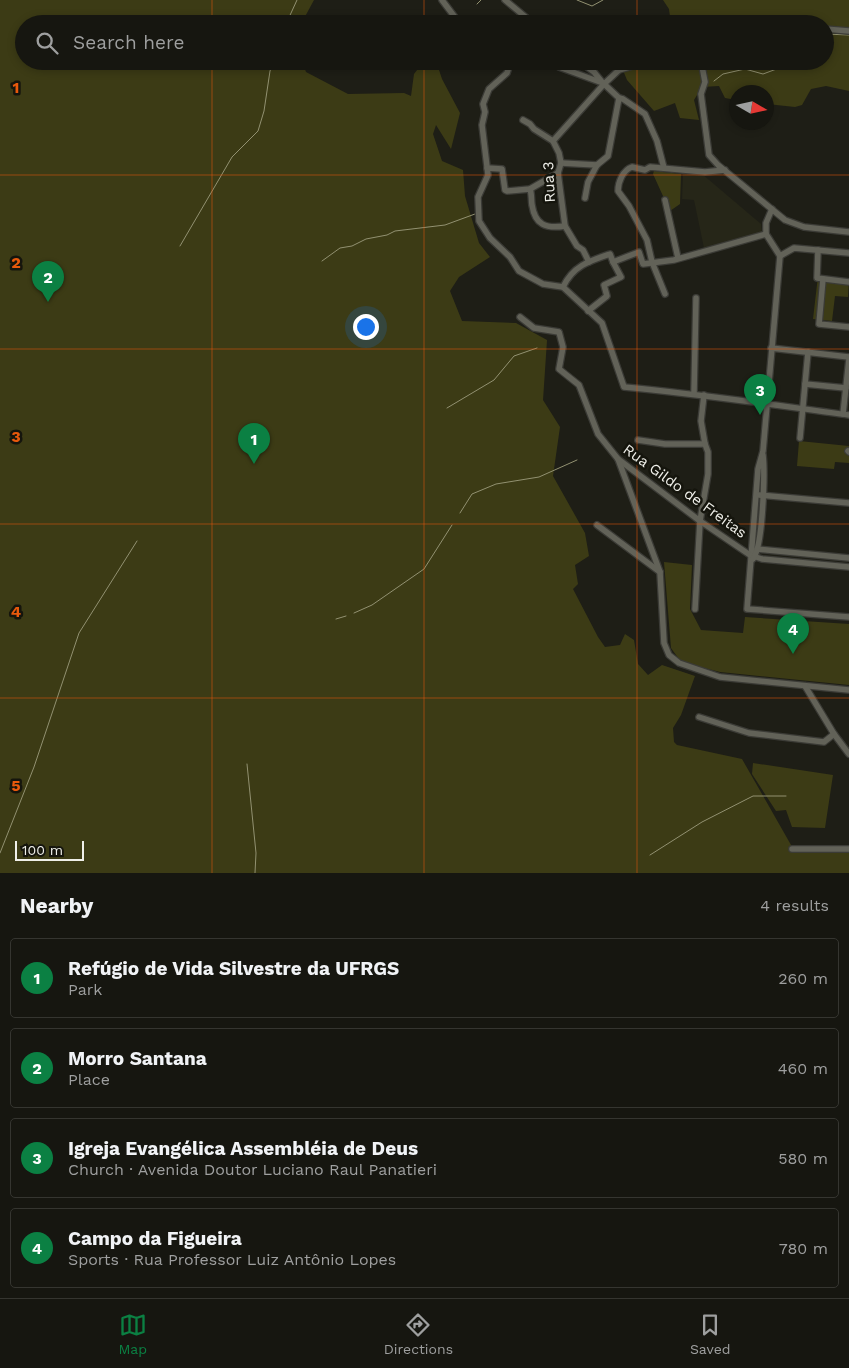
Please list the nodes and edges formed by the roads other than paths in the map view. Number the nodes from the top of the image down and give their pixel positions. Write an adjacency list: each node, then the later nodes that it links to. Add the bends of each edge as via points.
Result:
1 (442, 0): 3 (street)
2 (505, 0): 4 (street)
3 (453, 15)
4 (523, 15)
5 (834, 30): 6 (street)
6 (849, 31)
7 (507, 70): 18 (street, via 504,77 489,89 484,104 482,125)
8 (567, 70): 12 (street)
9 (591, 70): 12 (street)
10 (619, 70): 12 (street, Rua 3)
11 (703, 70): 20 (street, via 705,82 701,94 710,155)
12 (603, 83): 13 (street); 15 (street, Rua 3)
13 (618, 98): 17 (street, via 608,156); 19 (street, via 645,114)
14 (523, 120): 15 (street)
15 (553, 141): 16 (street, Rua 3)
16 (561, 163): 17 (street); 21 (street, Rua 3)
17 (597, 165): 23 (street, via 588,182)
18 (487, 168): 22 (street, via 502,169 506,191); 38 (street, via 488,175 478,198 479,221 519,271 543,284)
19 (664, 168): 20 (street, via 705,172); 35 (street, via 628,168 617,188 648,240)
20 (724, 170): 25 (street)
21 (558, 173): 22 (street); 26 (street, Rua 3)
22 (530, 189): 26 (street, via 534,216 545,226)
23 (585, 198)
24 (665, 200): 32 (street)
25 (772, 209): 27 (street, via 785,220 804,227); 28 (street, via 766,223)
26 (565, 226): 33 (street, Rua 3)
27 (849, 232)
28 (766, 234): 31 (street); 32 (street)
29 (818, 250): 30 (street); 31 (street, via 794,248); 36 (street, via 816,276)
30 (849, 254)
31 (780, 256): 44 (street)
32 (678, 258): 35 (street)
33 (589, 262): 34 (street, via 610,254); 38 (street, via 568,276)
34 (613, 262): 35 (street, via 639,252 643,264); 41 (street, via 620,278 604,285 607,296)
35 (652, 262): 39 (street)
36 (823, 279): 37 (street); 43 (street, via 819,324)
37 (849, 282)
38 (563, 287): 41 (street)
39 (665, 294)
40 (696, 298): 49 (street)
41 (588, 311): 49 (street, via 602,324 624,387)
42 (520, 317): 57 (street, Rua Gildo de Freitas, via 534,328 559,332 563,347 559,369 580,385 598,434)
43 (849, 326)
44 (771, 348): 45 (street); 51 (street)
45 (808, 352): 46 (street); 47 (street)
46 (849, 358): 48 (street)
47 (805, 384): 48 (street); 52 (street)
48 (846, 388): 53 (street)
49 (694, 393): 50 (street)
50 (704, 395): 51 (street); 56 (street, via 701,420)
51 (766, 404): 52 (street); 58 (street, via 763,451 758,469)
52 (802, 409): 53 (street); 54 (street)
53 (846, 414)
54 (800, 438)
55 (638, 440): 56 (street)
56 (705, 444): 60 (street, via 708,474)
57 (618, 459): 60 (street, Rua Gildo de Freitas); 67 (street)
58 (759, 495): 59 (street); 62 (street)
59 (849, 503)
60 (700, 521): 62 (street, Rua Gildo de Freitas); 68 (street)
61 (597, 525): 67 (street)
62 (752, 554): 63 (street); 65 (street); 69 (street, via 747,610)
63 (807, 554): 64 (street); 65 (street)
64 (849, 558)
65 (807, 563): 66 (street)
66 (849, 567)
67 (660, 572): 70 (street, via 664,643 669,655 678,663 720,677)
68 (695, 609)
69 (849, 617)
70 (805, 686): 71 (street); 73 (street)
71 (849, 690)
72 (699, 717): 73 (street, via 748,733 824,742)
73 (834, 734): 74 (street)
74 (849, 754)
75 (792, 849): 76 (street)
76 (849, 849)

